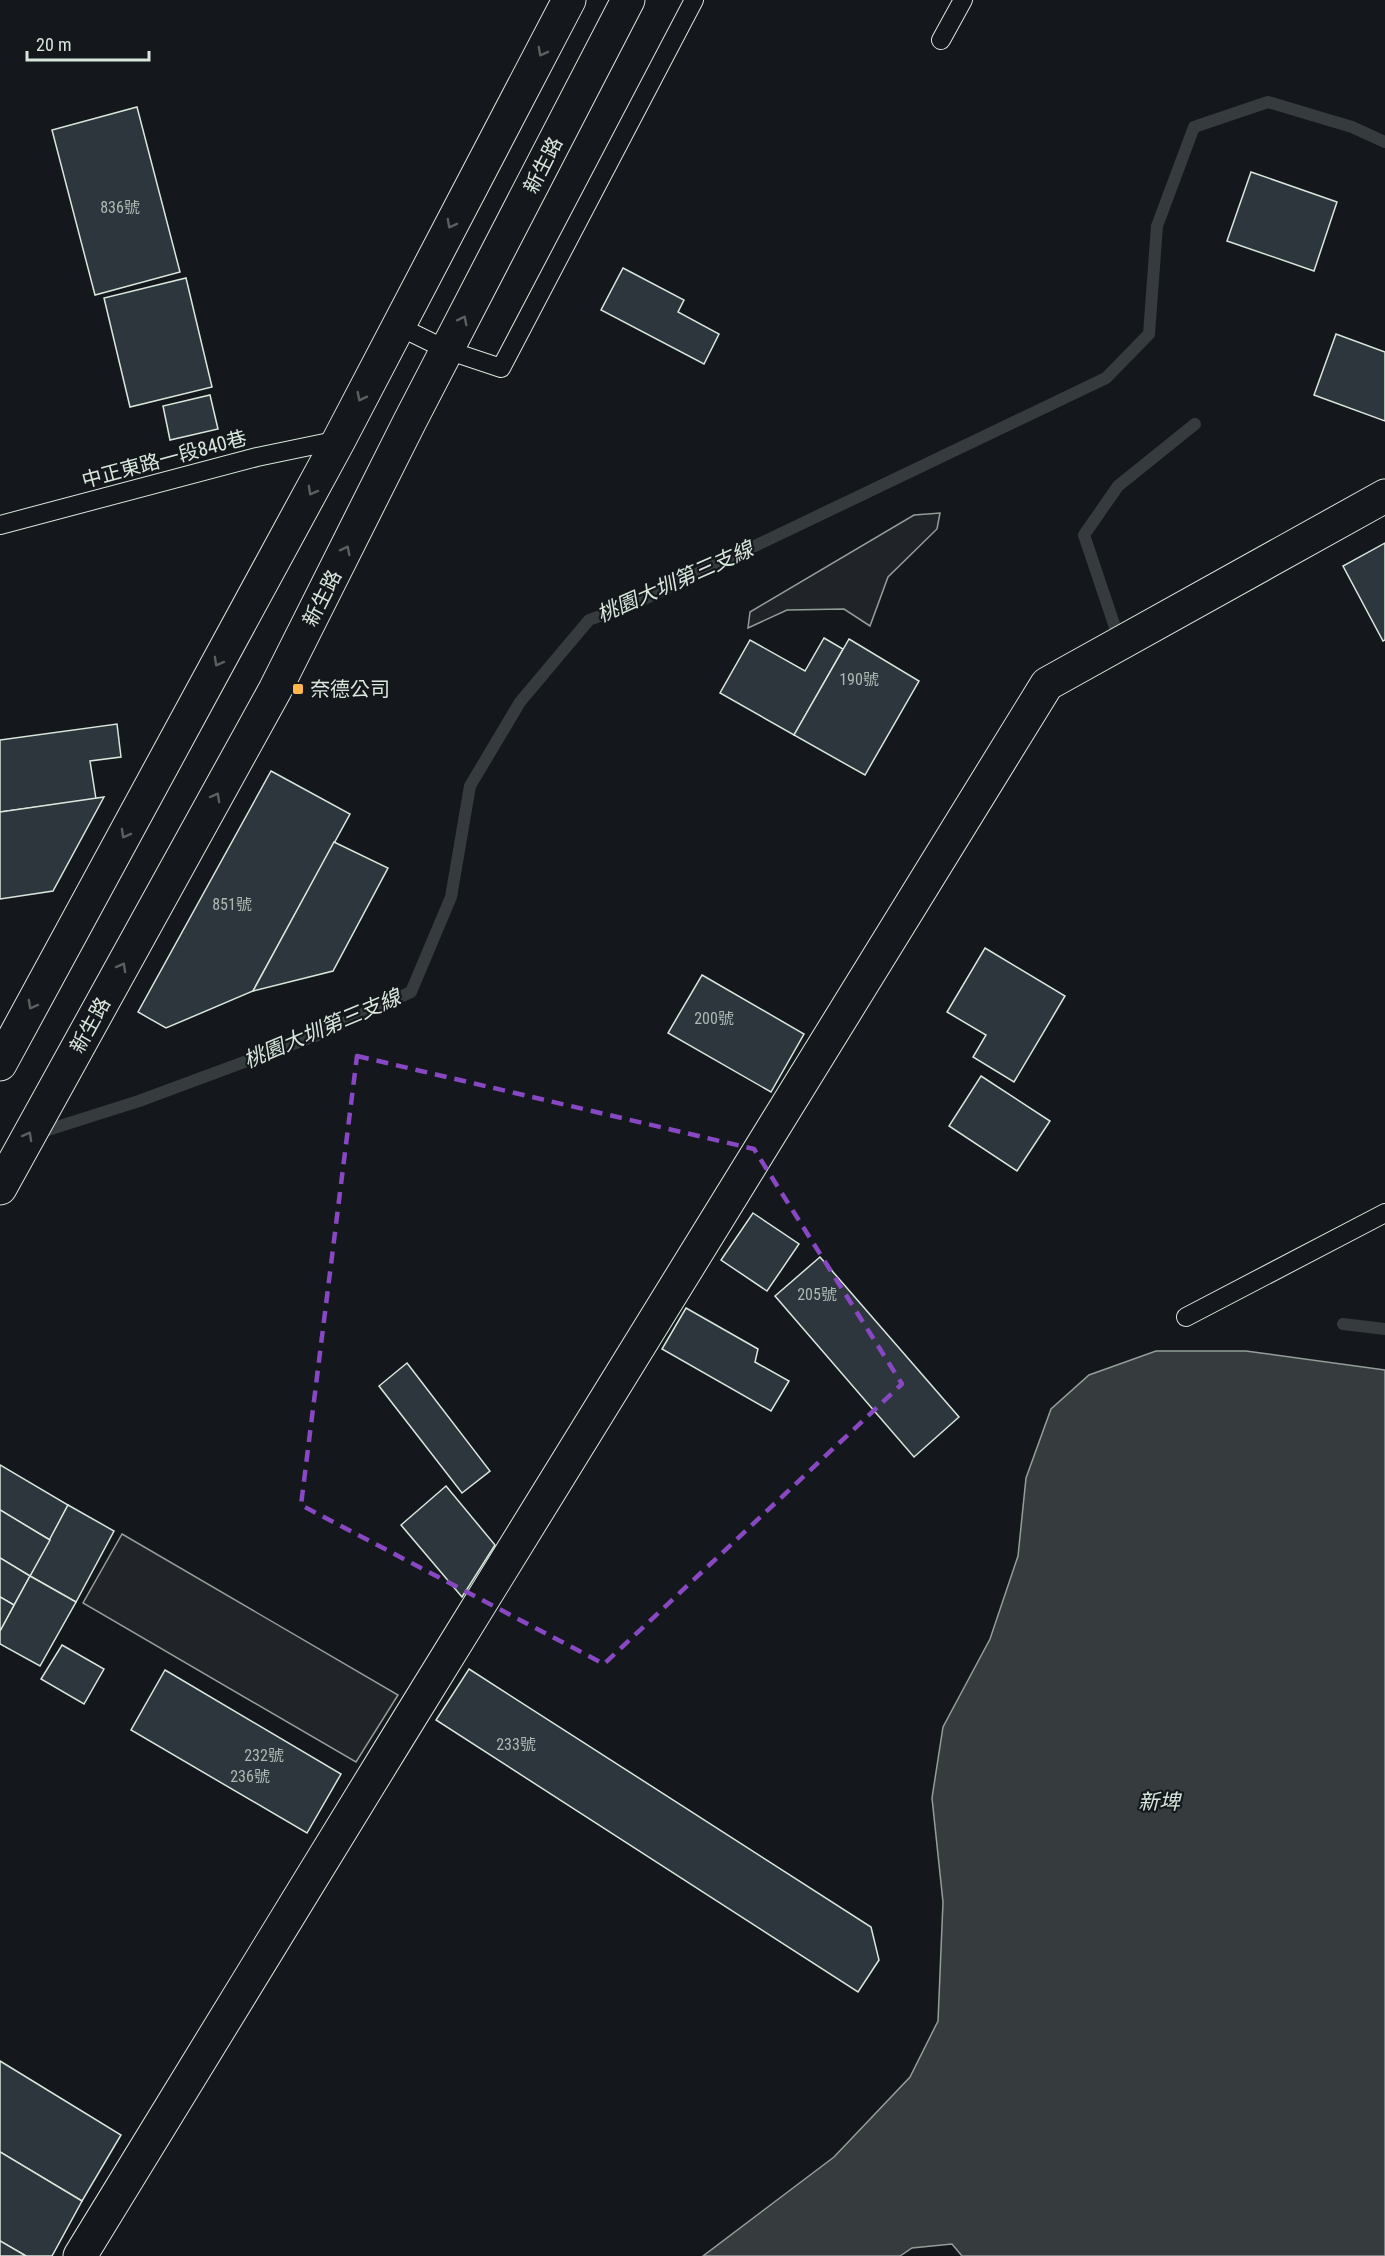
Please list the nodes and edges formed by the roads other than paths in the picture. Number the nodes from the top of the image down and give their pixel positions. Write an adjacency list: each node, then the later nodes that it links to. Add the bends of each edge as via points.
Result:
1 (569, 0): 6 (main road, one-way to 6)
2 (628, 0): 7 (main road, 新生路, one-way to 2)
3 (694, 0): 7 (lane, via 501,368)
4 (963, 0): 5 (lane)
5 (941, 40)
6 (398, 326): 7 (lane); 8 (main road, one-way to 8)
7 (447, 350): 12 (main road, 新生路, one-way to 7, via 275,690)
8 (339, 440): 10 (lane, 中正東路一段840巷); 11 (main road, one-way to 11)
9 (1385, 496): 15 (main road, via 1047,684)
10 (0, 525)
11 (4, 1056)
12 (0, 1188)
13 (1385, 1213): 14 (lane)
14 (1186, 1317)
15 (80, 2256)

